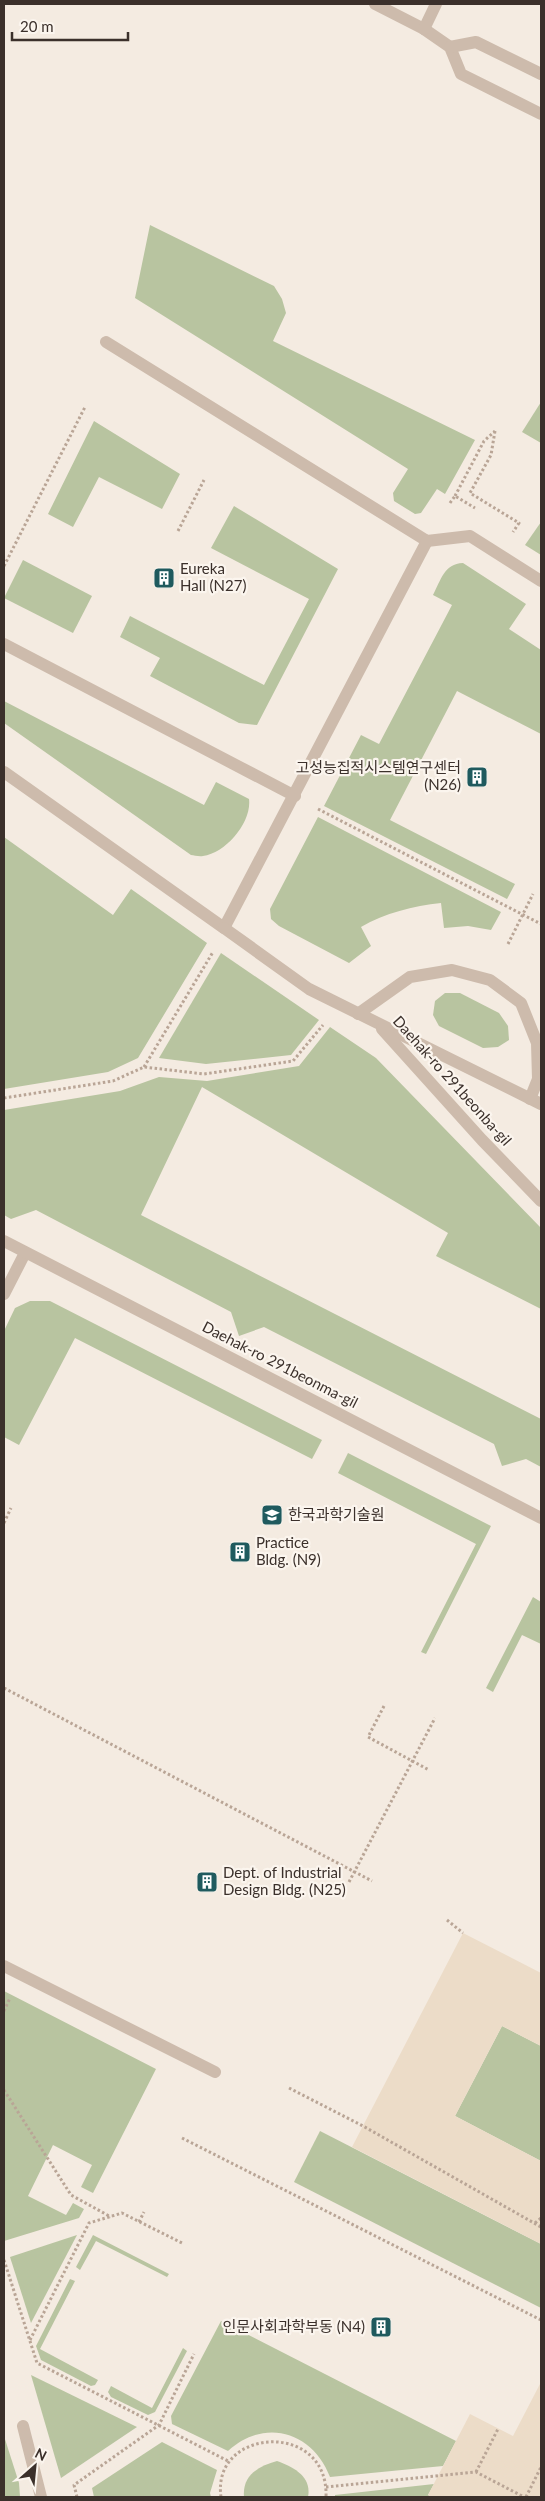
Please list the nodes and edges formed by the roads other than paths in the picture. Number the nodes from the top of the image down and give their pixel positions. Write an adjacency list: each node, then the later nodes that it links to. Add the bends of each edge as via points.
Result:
1 (375, 4): 3 (street)
2 (436, 4): 3 (street)
3 (424, 29): 4 (street)
4 (450, 47): 5 (street, via 476,42); 6 (street, via 461,74)
5 (541, 74)
6 (541, 114)
7 (106, 342): 8 (street)
8 (427, 541): 9 (street, via 470,536); 12 (street)
9 (541, 581)
10 (4, 644): 12 (street)
11 (4, 772): 13 (street)
12 (295, 796): 13 (street)
13 (224, 928): 14 (street, via 309,989)
14 (358, 1014): 15 (street); 16 (street, via 410,978 452,970 490,980 521,1003 537,1043)
15 (378, 1024): 16 (street, Daehak-ro 291beonba-gil); 17 (street, Daehak-ro 291beonba-gil)
16 (536, 1102)
17 (541, 1201)
18 (4, 1241): 19 (street, Daehak-ro 291beonma-gil)
19 (25, 1252): 20 (street); 21 (street, Daehak-ro 291beonma-gil)
20 (4, 1294)
21 (541, 1518)
22 (4, 1966): 23 (street)
23 (215, 2072)
24 (23, 2426): 25 (street)
25 (42, 2497)

